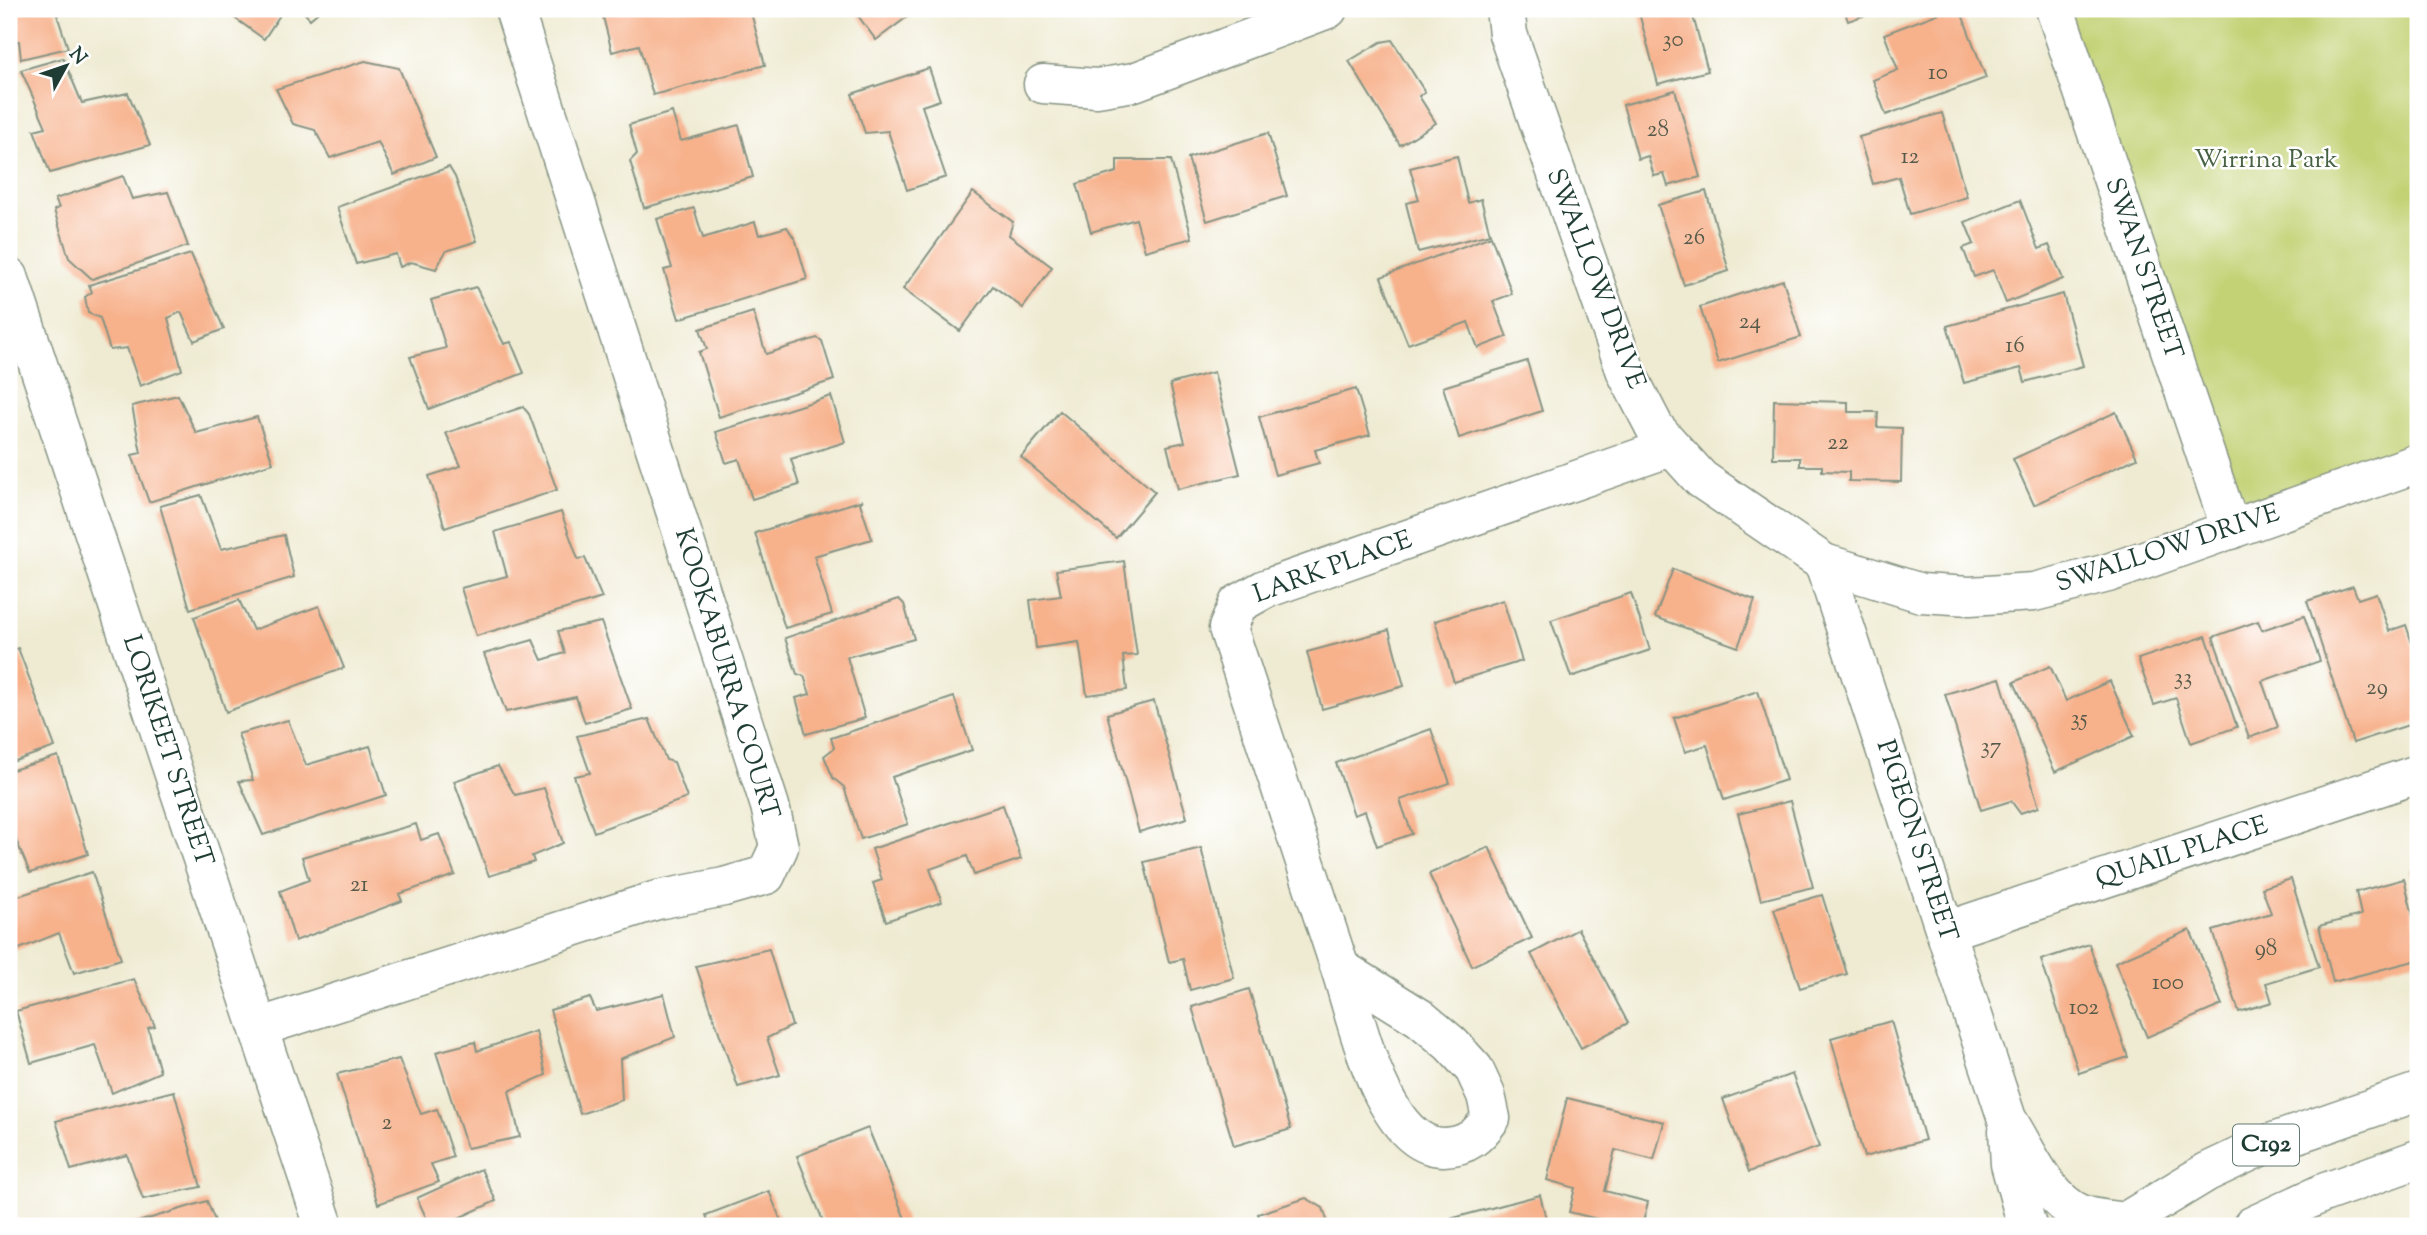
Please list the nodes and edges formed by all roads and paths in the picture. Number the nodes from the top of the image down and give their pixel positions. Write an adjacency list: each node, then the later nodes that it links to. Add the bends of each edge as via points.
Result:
1 (513, 9): 14 (street, KOOKABURRA COURT, via 770,806 779,847 766,875 657,900)
2 (1328, 9): 5 (street, via 1134,82 1097,88)
3 (1505, 9): 7 (street, SWALLOW DRIVE, via 1508,34 1626,372 1655,428)
4 (2054, 9): 9 (street, SWAN STREET)
5 (1043, 84)
6 (9, 277): 14 (street, LORIKEET STREET)
7 (1671, 447): 10 (street, SWALLOW DRIVE, via 1701,479); 13 (street, LARK PLACE, via 1265,589 1238,604 1228,628)
8 (2418, 463): 9 (street, SWALLOW DRIVE)
9 (2231, 530): 10 (street, SWALLOW DRIVE, via 2108,573 2034,592 1921,593)
10 (1824, 563): 12 (street, PIGEON STREET)
11 (2418, 774): 12 (street, QUAIL PLACE)
12 (1946, 931): 16 (street, PIGEON STREET)
13 (1340, 968): 13 (street, LARK PLACE, via 1420,1018 1474,1069 1491,1118 1478,1136 1460,1147 1430,1147 1406,1130 1390,1110)
14 (260, 1027): 19 (street, LORIKEET STREET)
15 (2418, 1092): 18 (street, C192, via 2262,1146 2207,1172)
16 (2007, 1119): 18 (street, PIGEON STREET, via 2062,1202 2081,1214); 20 (street, PIGEON STREET, via 2010,1164)
17 (2418, 1159): 21 (street, C192, via 2323,1193)
18 (2121, 1224)
19 (324, 1226)
20 (2027, 1226)
21 (2252, 1226)

